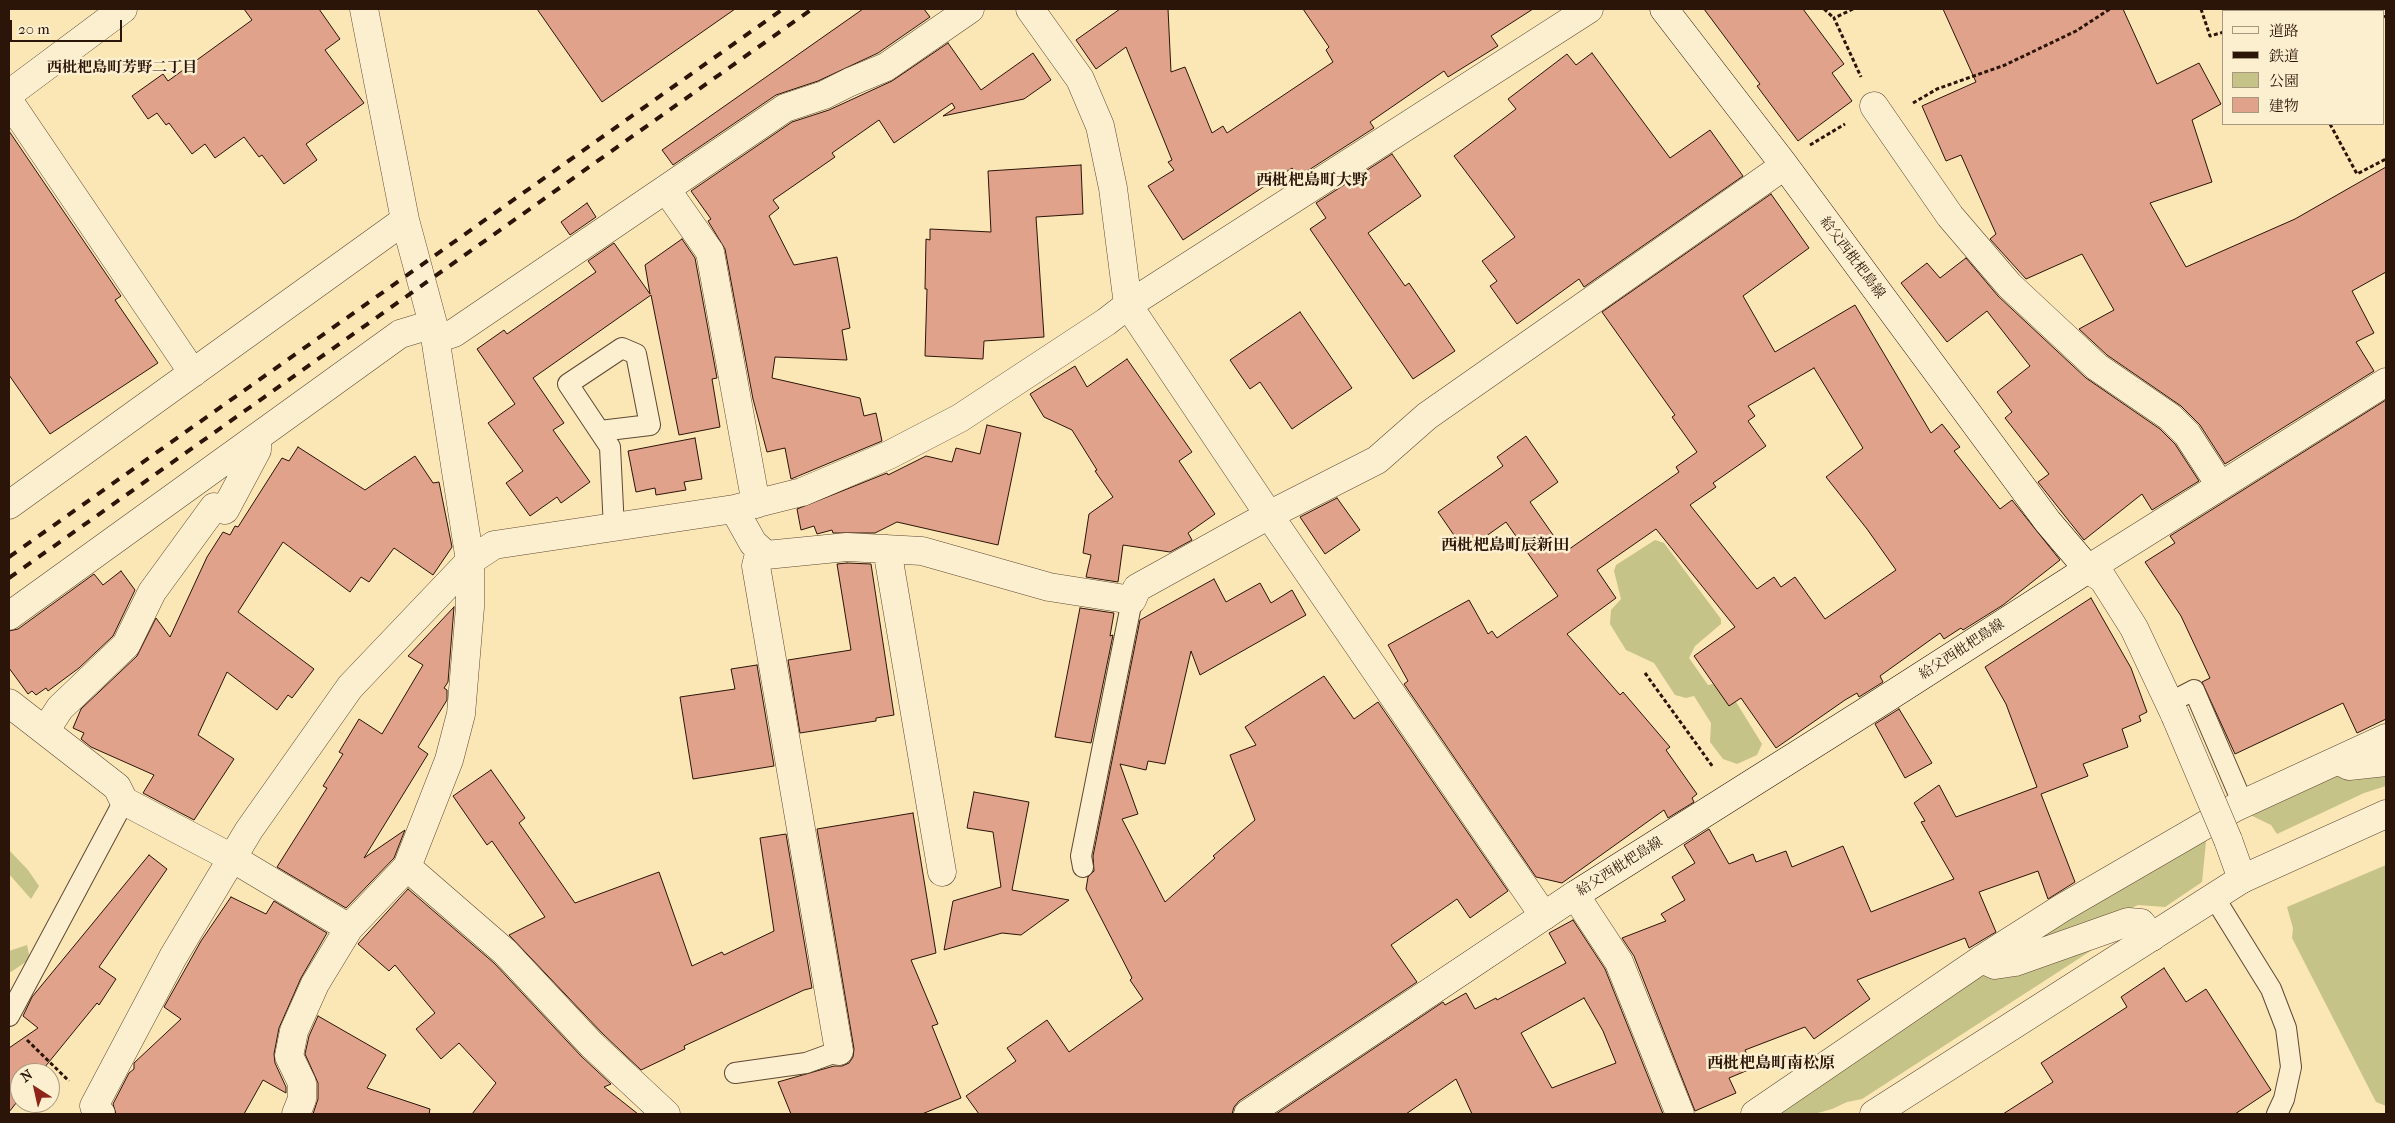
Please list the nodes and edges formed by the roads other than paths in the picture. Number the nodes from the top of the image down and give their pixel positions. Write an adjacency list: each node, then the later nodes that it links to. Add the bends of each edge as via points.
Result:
1 (123, 9): 7 (street)
2 (364, 9): 12 (street)
3 (970, 9): 11 (street, via 886,67 824,95 785,108)
4 (1030, 9): 13 (street, via 1080,79 1098,119 1114,188)
5 (1589, 9): 13 (street)
6 (1664, 9): 10 (street, 給父西枇杷島線)
7 (9, 94)
8 (9, 101): 15 (street)
9 (1880, 113): 19 (street, via 1950,216 2009,285 2097,367 2170,417 2187,434)
10 (1783, 164): 22 (street, via 1427,416 1377,460); 27 (street, 給父西枇杷島線, via 2048,522)
11 (666, 189): 14 (street, via 454,333); 21 (street, via 710,252)
12 (405, 220): 14 (street); 15 (street)
13 (1128, 305): 21 (street, via 960,418 889,455 802,492); 22 (street)
14 (434, 331): 18 (street, via 400,334); 26 (street)
15 (194, 373): 20 (street)
16 (2386, 382): 19 (street)
17 (600, 432): 17 (lane, via 568,384 622,348 636,354 650,425); 23 (lane, via 610,446)
18 (257, 438): 29 (street); 32 (street, via 257,450 225,510 214,507 152,592 126,645 60,708)
19 (2220, 485): 27 (street)
20 (9, 505)
21 (745, 506): 23 (street); 25 (street, via 753,544)
22 (1269, 515): 28 (street, via 1137,588); 46 (street)
23 (614, 529): 26 (street, via 494,545)
24 (887, 549): 25 (street, via 847,547 766,555); 28 (street, via 922,551 1048,587); 42 (street)
25 (760, 550): 51 (street, via 756,566)
26 (470, 561): 39 (street, via 350,687 248,830); 40 (street, via 462,714 449,760)
27 (2088, 568): 31 (street, via 2102,579 2134,628); 44 (street, 給父西枇杷島線)
28 (1132, 600): 41 (lane, via 1081,856)
29 (9, 616)
30 (9, 703): 32 (street)
31 (2172, 709): 37 (lane, via 2194,690); 43 (street, bridge)
32 (45, 732): 36 (street, via 117,787)
33 (2386, 738): 34 (street)
34 (2337, 760): 35 (street, via 2349,766); 37 (street)
35 (2386, 762)
36 (124, 801): 39 (street); 50 (lane)
37 (2243, 804): 49 (street, via 2062,908)
38 (2386, 814): 43 (street)
39 (232, 858): 47 (street); 53 (street, via 173,957)
40 (408, 867): 47 (street); 55 (street, via 505,952 592,1045)
41 (1083, 867)
42 (942, 872)
43 (2242, 879): 45 (street)
44 (1574, 895): 46 (street, 給父西枇杷島線); 57 (street, via 1619,962)
45 (2214, 897): 48 (street); 60 (lane, via 2271,989 2286,1028 2291,1067)
46 (1544, 916): 56 (street, 給父西枇杷島線)
47 (349, 928): 54 (street, via 315,984 294,1032 289,1056 302,1083 302,1099)
48 (2152, 937): 49 (street, via 2141,923 2128,922 2015,962 1995,965); 59 (street)
49 (1982, 959): 58 (street)
50 (9, 1016)
51 (839, 1051): 52 (lane, via 806,1063)
52 (735, 1073)
53 (98, 1110)
54 (296, 1114)
55 (666, 1114)
56 (1248, 1114)
57 (1680, 1114)
58 (1755, 1114)
59 (1874, 1114)
60 (2277, 1114)

